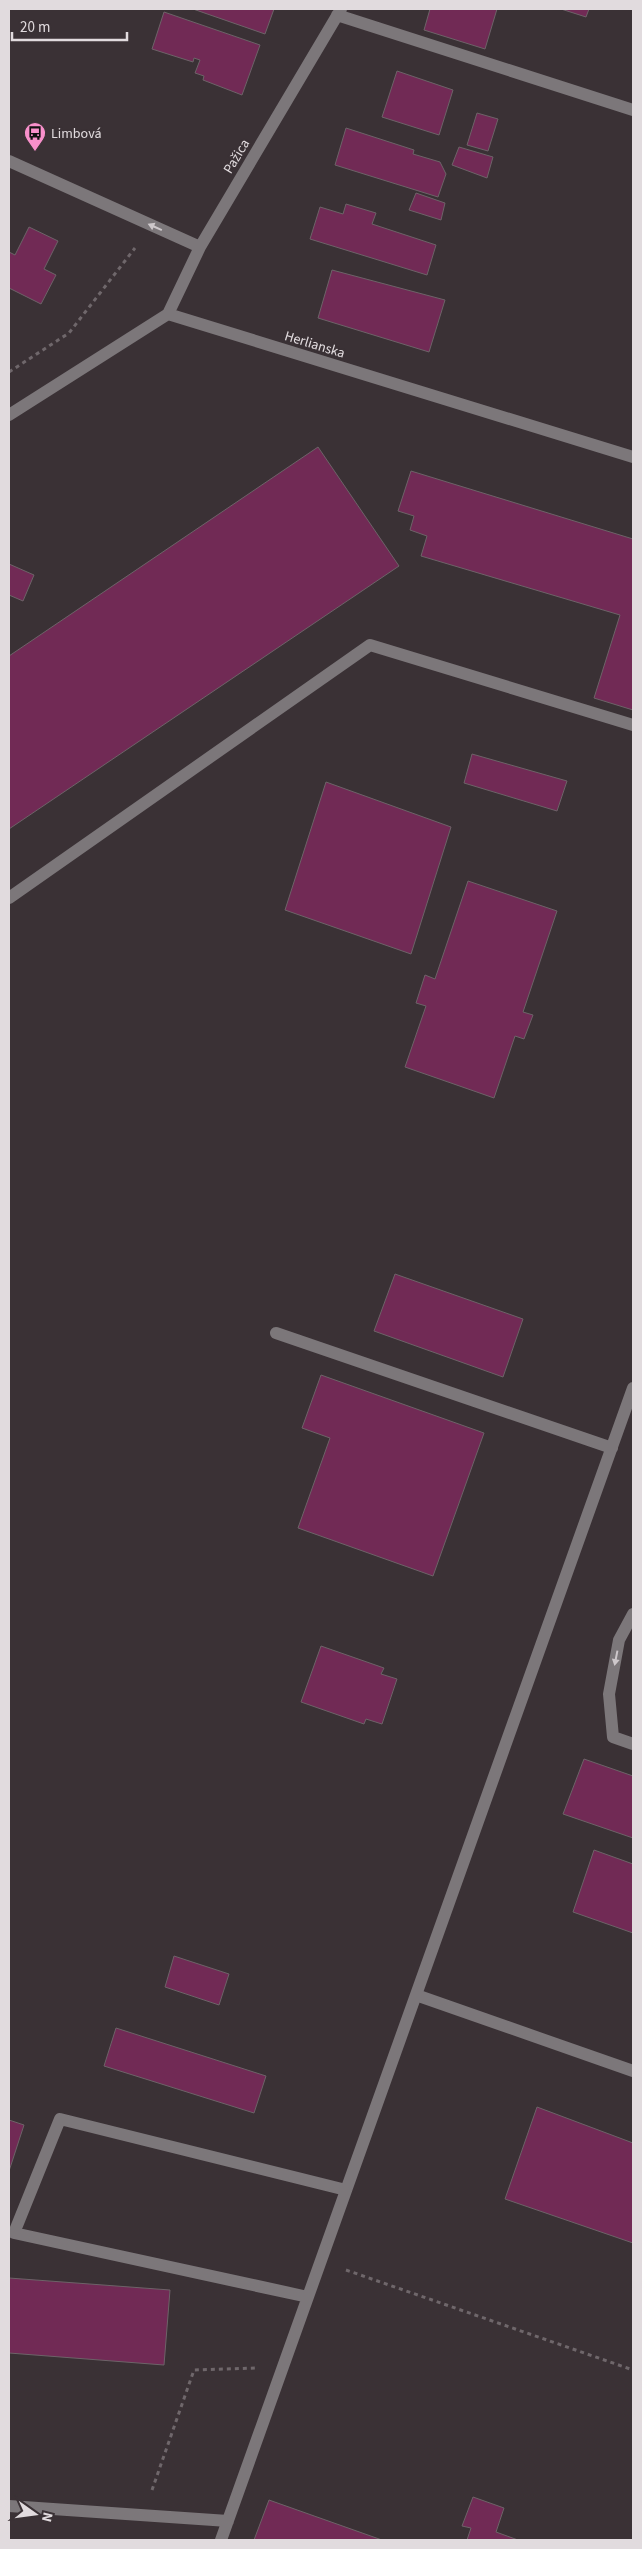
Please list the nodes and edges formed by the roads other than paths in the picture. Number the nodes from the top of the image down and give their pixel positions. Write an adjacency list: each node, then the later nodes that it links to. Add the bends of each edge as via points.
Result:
1 (339, 12): 2 (street, Pažica); 4 (street, Pažica)
2 (633, 110)
3 (9, 161): 4 (street, one-way to 3)
4 (200, 247): 5 (street, Pažica)
5 (168, 314): 6 (street); 7 (street, Herlianska)
6 (9, 415)
7 (633, 457)
8 (633, 725): 9 (street, via 370,645)
9 (9, 898)
10 (276, 1333): 12 (street)
11 (633, 1388): 12 (street)
12 (612, 1448): 15 (street)
13 (633, 1614): 14 (street, one-way to 14, via 619,1640 608,1694 613,1737)
14 (633, 1744)
15 (416, 1995): 16 (street); 17 (street)
16 (633, 2071)
17 (346, 2190): 18 (street); 18 (street, via 60,2118 14,2233)
18 (308, 2297): 20 (street)
19 (9, 2506): 20 (street)
20 (228, 2521): 21 (street)
21 (221, 2540)

